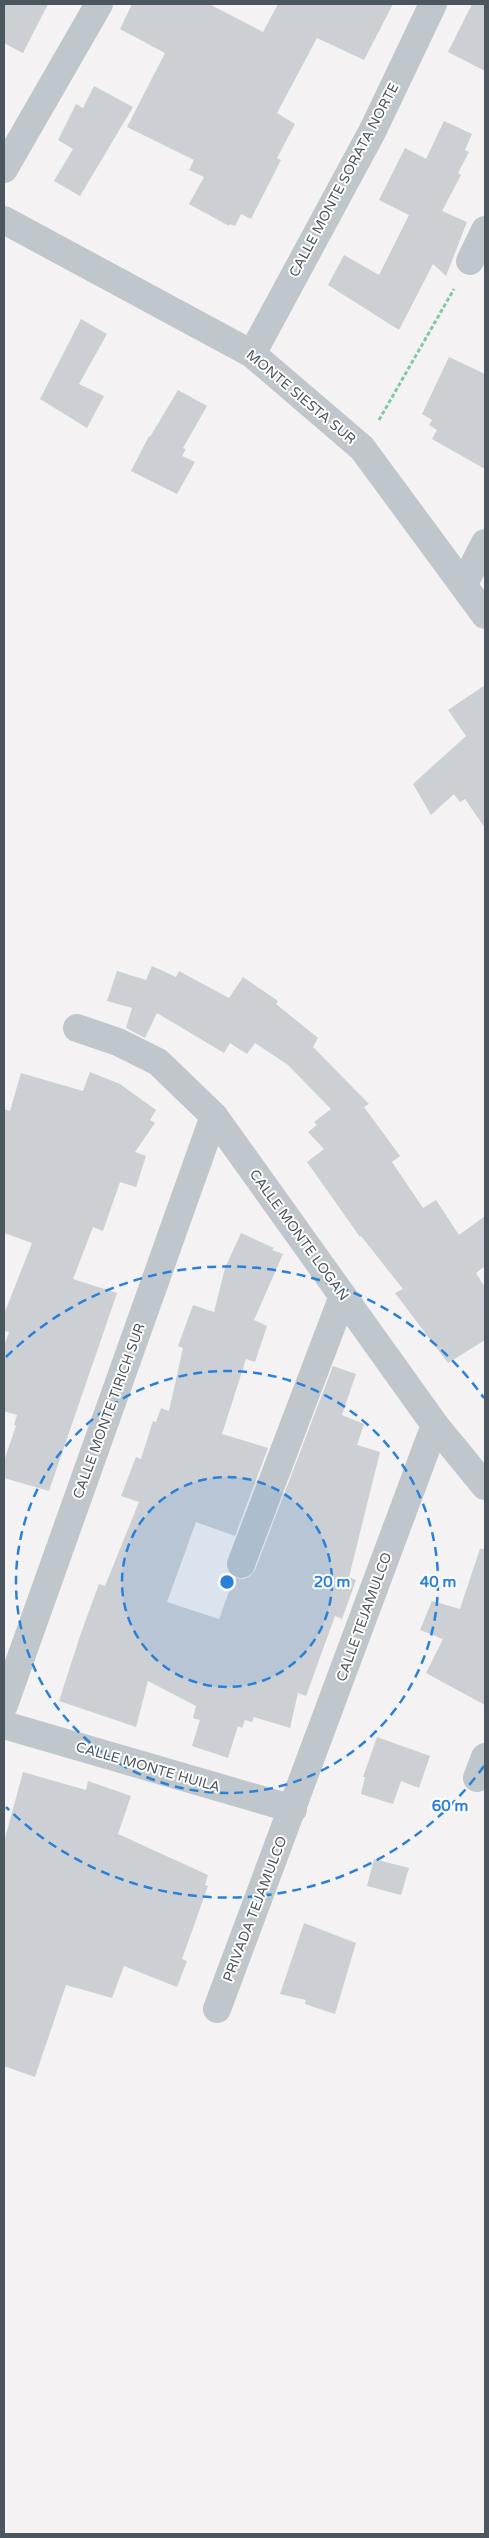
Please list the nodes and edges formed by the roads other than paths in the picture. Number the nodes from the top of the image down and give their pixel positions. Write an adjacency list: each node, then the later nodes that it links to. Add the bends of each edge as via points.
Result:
1 (99, 4): 3 (street)
2 (433, 4): 7 (street, CALLE MONTE SORATA NORTE, via 372,130)
3 (4, 169)
4 (4, 220): 7 (street, MONTE SIESTA SUR)
5 (485, 230): 6 (street)
6 (470, 261)
7 (252, 354): 9 (street, MONTE SIESTA SUR, via 362,448)
8 (485, 543): 9 (street)
9 (464, 584): 10 (street, MONTE SIESTA SUR)
10 (485, 615)
11 (77, 1028): 12 (street, CALLE MONTE LOGAN, via 118,1042 158,1062)
12 (214, 1116): 13 (street, CALLE MONTE LOGAN); 17 (street, CALLE MONTE TIRICH SUR)
13 (342, 1296): 14 (street, CALLE MONTE LOGAN); 16 (street)
14 (435, 1426): 15 (street, CALLE MONTE LOGAN); 19 (street, CALLE TEJAMULCO)
15 (485, 1486)
16 (241, 1564)
17 (4, 1705)
18 (4, 1725): 19 (street, CALLE MONTE HUILA)
19 (293, 1809): 20 (street, PRIVADA TEJAMULCO)
20 (217, 2009)

